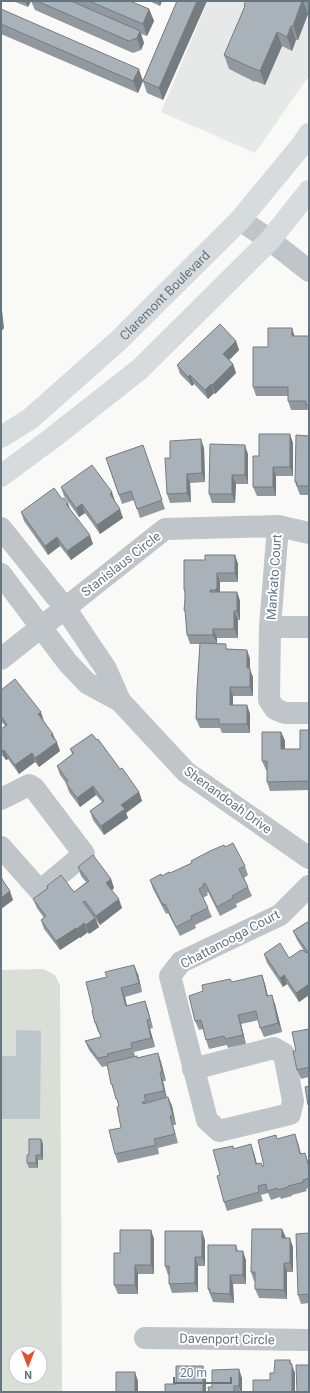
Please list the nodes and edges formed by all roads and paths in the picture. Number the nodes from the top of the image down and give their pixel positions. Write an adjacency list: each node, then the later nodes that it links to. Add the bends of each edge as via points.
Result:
1 (309, 134): 3 (main road, Claremont Boulevard)
2 (309, 191): 4 (main road)
3 (240, 220): 4 (street); 6 (main road, Claremont Boulevard, via 118,341 30,418)
4 (270, 240): 5 (street); 7 (main road, via 140,369)
5 (309, 271)
6 (1, 437)
7 (1, 476)
8 (278, 526): 10 (street, Stanislaus Circle); 12 (street, Stanislaus Circle, via 165,529); 14 (street, Mankato Court)
9 (1, 528): 12 (street, Shenandoah Drive)
10 (309, 533)
11 (1, 574): 13 (street, Shenandoah Drive)
12 (65, 608): 13 (street, Stanislaus Circle); 17 (street, Shenandoah Drive, via 106,670)
13 (42, 627): 16 (street, Stanislaus Circle); 17 (street, Shenandoah Drive, via 87,683)
14 (270, 627): 15 (street, Mankato Court); 18 (street, Mankato Court, via 269,700 275,709 285,713)
15 (309, 627)
16 (1, 659)
17 (120, 701): 21 (street, Shenandoah Drive, via 186,772)
18 (309, 713)
19 (1, 798): 20 (street, via 29,785 34,788 84,854 40,891)
20 (1, 847)
21 (309, 858)
22 (309, 886): 23 (street, Chattanooga Court, via 280,915 181,962 170,976)
23 (193, 1069): 23 (street, Chattanooga Court, via 207,1120 219,1132 290,1114 293,1101 284,1054 274,1048)
24 (145, 1338): 25 (street, Davenport Circle)
25 (309, 1340)

